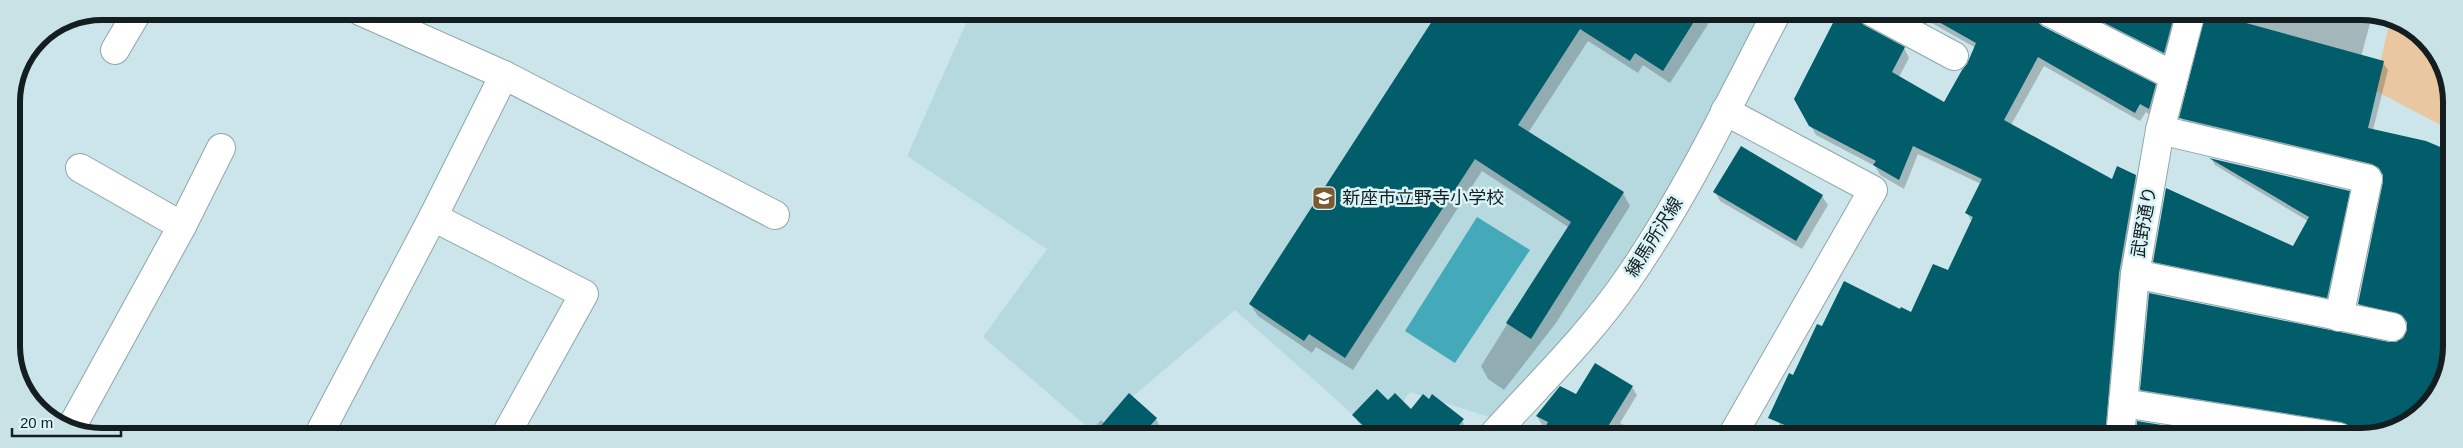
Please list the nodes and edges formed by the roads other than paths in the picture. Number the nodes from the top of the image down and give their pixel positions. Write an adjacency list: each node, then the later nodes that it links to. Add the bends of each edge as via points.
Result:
1 (133, 20): 7 (street)
2 (381, 20): 9 (street)
3 (1774, 20): 11 (street, 練馬所沢線)
4 (1887, 20): 8 (street)
5 (2065, 20): 10 (street)
6 (2189, 20): 10 (street, 武野通り)
7 (115, 50)
8 (1954, 56)
9 (504, 74): 15 (street); 16 (street)
10 (2174, 76): 12 (street, 武野通り)
11 (1725, 110): 25 (street, 練馬所沢線, via 1671,212 1628,280 1582,337); 26 (street, via 1874,190)
12 (2160, 130): 18 (street, 武野通り); 19 (street, via 2368,179)
13 (221, 148): 17 (street)
14 (80, 168): 17 (street)
15 (775, 216)
16 (433, 218): 23 (street); 24 (street, via 584,294)
17 (182, 226): 22 (street)
18 (2135, 274): 19 (street); 21 (street, 武野通り)
19 (2339, 317): 20 (street)
20 (2392, 327)
21 (2123, 403): 27 (street, 武野通り); 28 (street)
22 (74, 423)
23 (322, 428)
24 (509, 428)
25 (1499, 428)
26 (1737, 428)
27 (2121, 428)
28 (2282, 428)

